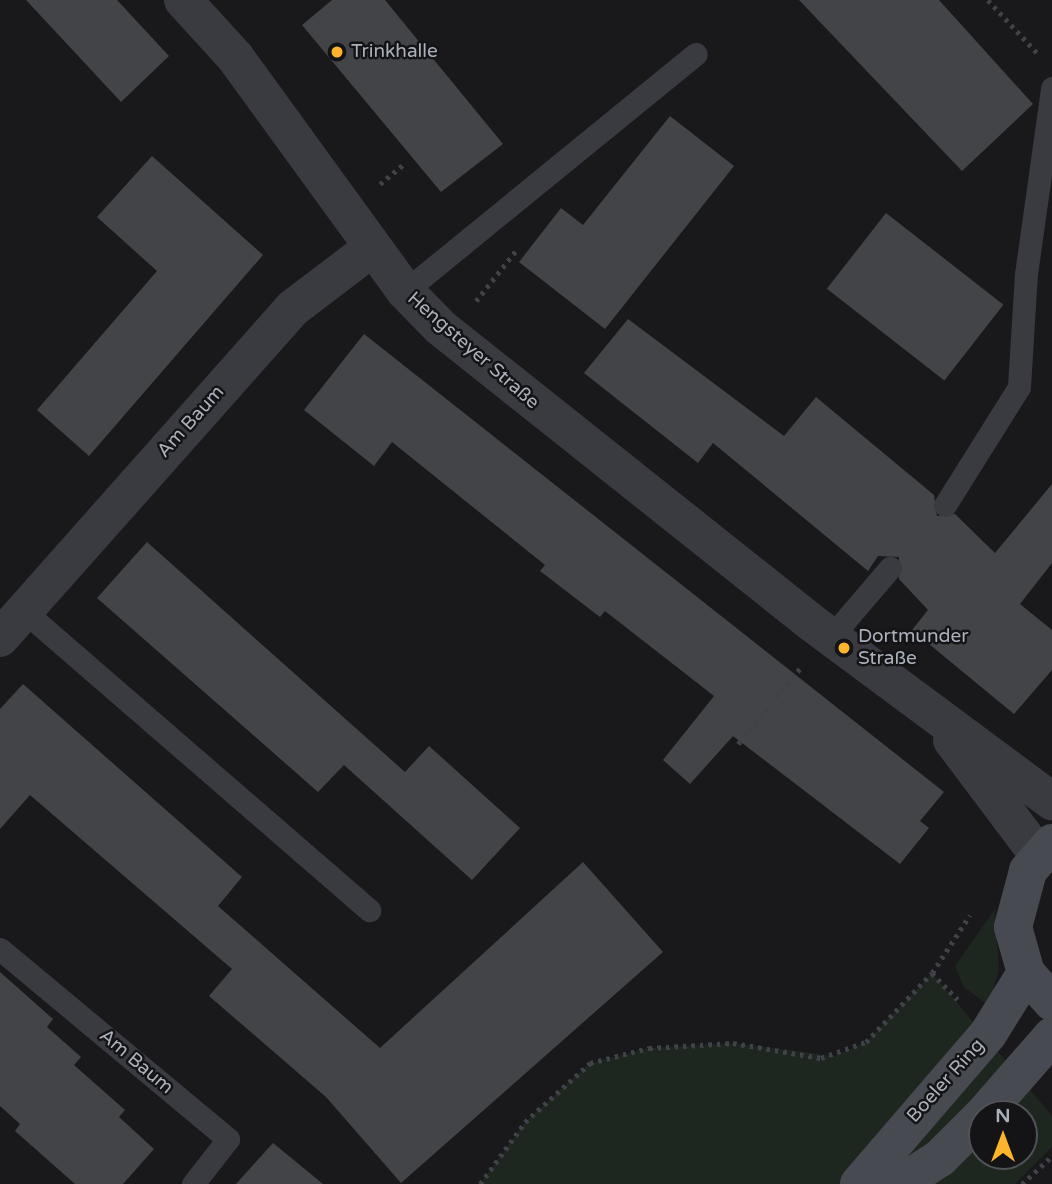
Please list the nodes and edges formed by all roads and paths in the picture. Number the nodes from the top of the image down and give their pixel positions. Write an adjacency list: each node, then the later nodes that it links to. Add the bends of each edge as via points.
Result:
1 (183, 0): 9 (street, Hengsteyer Straße, via 235,57)
2 (988, 0): 4 (path)
3 (696, 54): 10 (lane)
4 (1043, 60)
5 (1052, 88): 12 (lane, via 1026,274 1019,387)
6 (404, 164): 7 (path)
7 (379, 185)
8 (526, 238): 11 (path)
9 (372, 248): 10 (street, Hengsteyer Straße); 14 (street, Am Baum, via 293,308)
10 (405, 291): 15 (street, Hengsteyer Straße, via 539,410)
11 (475, 301)
12 (945, 505)
13 (890, 568): 15 (lane)
14 (12, 625): 22 (lane, Am Baum)
15 (831, 637): 17 (street, Hengsteyer Straße)
16 (801, 667): 18 (path)
17 (937, 718): 19 (street, Hengsteyer Straße); 20 (street, Hengsteyer Straße)
18 (738, 744)
19 (1052, 801)
20 (1045, 850): 24 (main road, via 1015,907 1017,950)
21 (976, 905): 31 (path, via 932,972 866,1042 821,1058 733,1043 649,1048 590,1063 525,1122)
22 (369, 910)
23 (0, 949): 30 (lane, Am Baum, via 228,1139)
24 (1026, 973): 25 (main road); 32 (main road, Boeler Ring, via 988,1034)
25 (1052, 1002)
26 (1052, 1036): 27 (main road)
27 (996, 1100)
28 (968, 1130): 33 (main road, via 940,1158)
29 (1052, 1156): 34 (path)
30 (193, 1184)
31 (480, 1184)
32 (859, 1184)
33 (900, 1184)
34 (1022, 1184)

